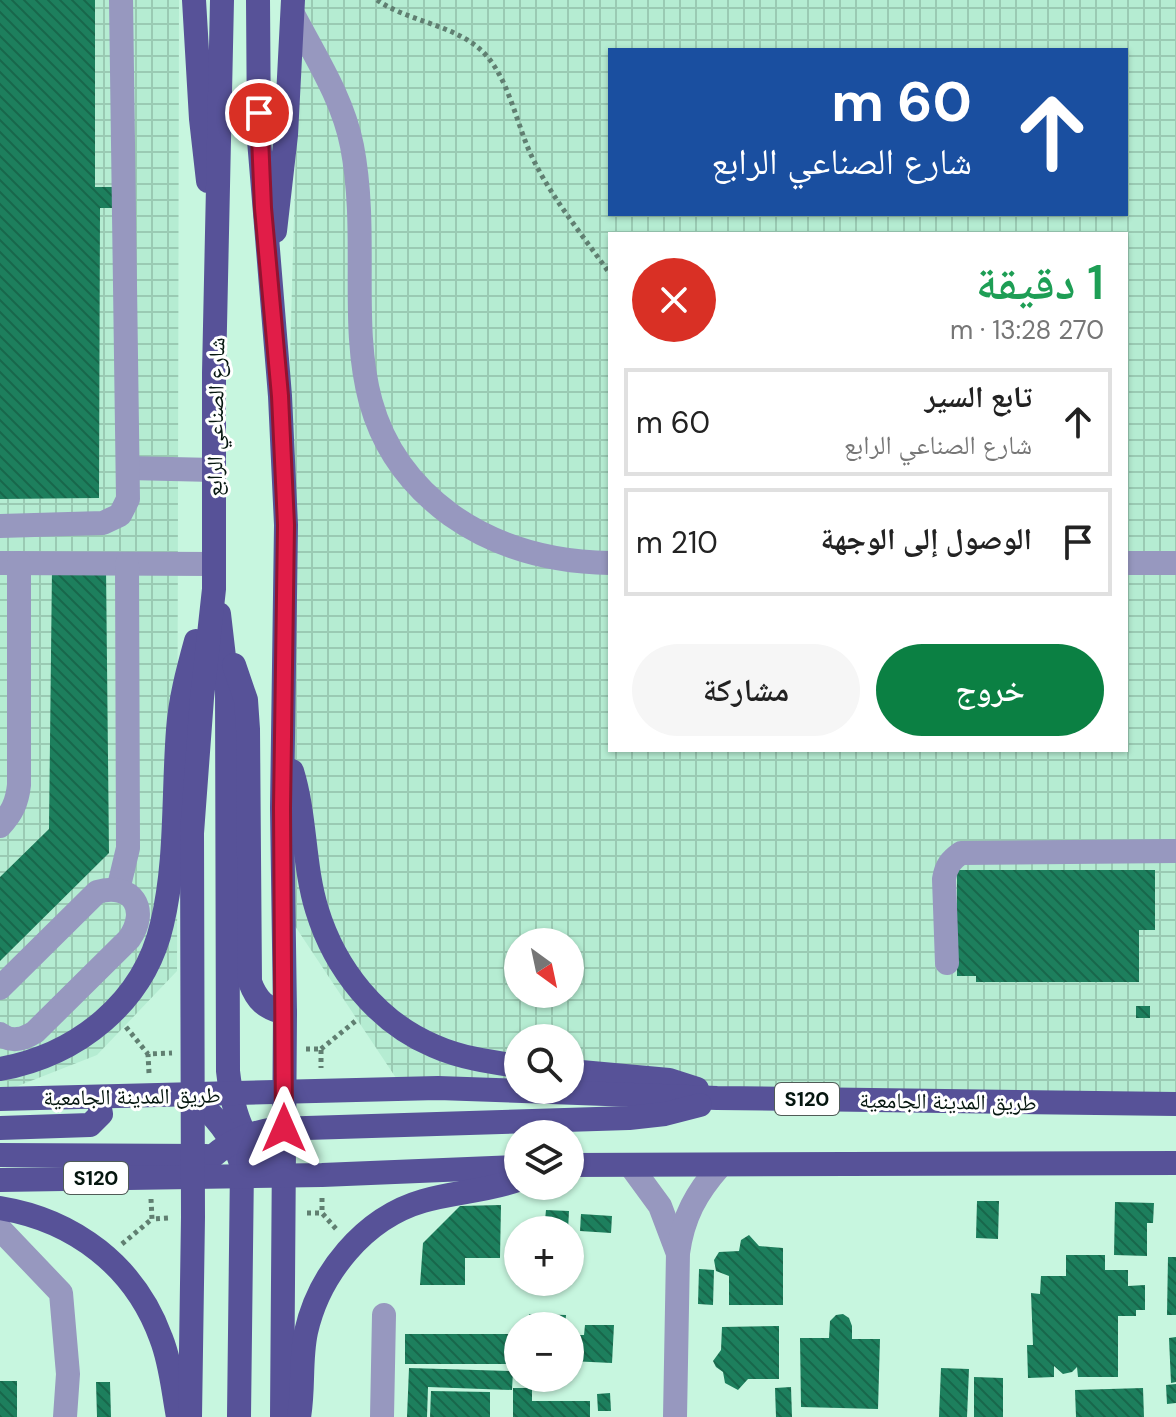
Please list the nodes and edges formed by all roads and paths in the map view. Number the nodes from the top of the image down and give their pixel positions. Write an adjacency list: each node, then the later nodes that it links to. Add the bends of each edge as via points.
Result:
1 (121, 0): 10 (street)
2 (194, 0): 7 (main road, via 201,119)
3 (222, 0): 7 (main road, شارع الصناعي الرابع)
4 (258, 0): 9 (main road, via 259,140)
5 (377, 0): 8 (path, via 466,39 493,62 535,163)
6 (293, 7): 9 (main road, via 286,135); 14 (street, via 343,111 352,143 362,366 383,439 430,499 495,541 569,562)
7 (218, 247): 11 (main road, شارع الصناعي الرابع)
8 (608, 271)
9 (269, 273): 21 (main road, via 286,525)
10 (128, 468): 11 (street); 12 (street, via 128,499 112,521)
11 (214, 470): 18 (main road, شارع الصناعي الرابع)
12 (0, 526)
13 (10, 563): 17 (street); 22 (street, via 19,785 13,812)
14 (608, 563)
15 (1128, 563): 16 (street)
16 (1176, 563)
17 (127, 564): 18 (street); 24 (street, via 128,848)
18 (214, 564): 19 (main road, شارع الصناعي الرابع)
19 (214, 589): 20 (main road); 28 (main road, via 197,635 178,726 162,925 149,963); 38 (main road, شارع الصناعي الرابع, via 192,833)
20 (224, 645): 29 (main road, via 246,700 250,982 268,1009); 37 (main road)
21 (283, 742): 27 (main road, via 304,822 316,909 333,952); 29 (main road)
22 (0, 826)
23 (1176, 851): 25 (street, via 961,853 946,868 944,879)
24 (118, 890): 26 (street, via 97,892); 30 (street, via 134,900 139,913 138,927 129,939 35,1032 15,1040)
25 (947, 963)
26 (0, 988)
27 (375, 1005): 31 (path); 33 (main road, via 433,1046)
28 (113, 1012): 32 (path); 34 (main road, via 67,1048 30,1064)
29 (285, 1013): 36 (main road)
30 (0, 1034)
31 (321, 1049)
32 (148, 1054)
33 (504, 1064)
34 (0, 1069)
35 (584, 1072): 40 (main road, via 669,1080)
36 (284, 1092): 37 (main road, طريق المدينة الجامعية / S120); 40 (main road, طريق المدينة الجامعية / S120, via 438,1088); 44 (main road)
37 (231, 1094): 38 (main road, طريق المدينة الجامعية / S120); 44 (main road)
38 (191, 1095): 39 (main road, طريق المدينة الجامعية / S120); 44 (main road); 46 (main road, شارع الصناعي الرابع)
39 (98, 1097): 41 (main road, طريق المدينة الجامعية / S120); 43 (main road, via 101,1114 90,1125)
40 (717, 1098): 42 (main road, طريق المدينة الجامعية / S120); 44 (main road, via 693,1108 629,1118)
41 (0, 1099)
42 (1176, 1104)
43 (0, 1128)
44 (252, 1139): 46 (main road); 52 (main road); 52 (main road, via 271,1167); 53 (main road)
45 (0, 1155): 46 (main road)
46 (199, 1163): 53 (main road, S120); 54 (main road, S120); 64 (main road, شارع الصناعي الرابع)
47 (1176, 1163): 50 (main road)
48 (584, 1165): 49 (main road)
49 (630, 1165): 50 (main road); 59 (street, via 660,1206)
50 (720, 1166): 59 (street, via 690,1205)
51 (504, 1167): 52 (main road, S120)
52 (284, 1175): 53 (main road, S120); 66 (main road)
53 (243, 1176): 65 (main road)
54 (0, 1180)
55 (504, 1183): 67 (main road, via 419,1202 386,1218 351,1247 316,1299 306,1333)
56 (0, 1208): 60 (main road, via 55,1223)
57 (152, 1219): 60 (path)
58 (0, 1229): 62 (street, via 61,1293 68,1374)
59 (678, 1253): 69 (street)
60 (107, 1255): 63 (main road, via 131,1282 162,1339)
61 (384, 1315): 68 (street)
62 (65, 1417)
63 (178, 1417)
64 (190, 1417)
65 (239, 1417)
66 (282, 1417)
67 (299, 1417)
68 (382, 1417)
69 (675, 1417)

